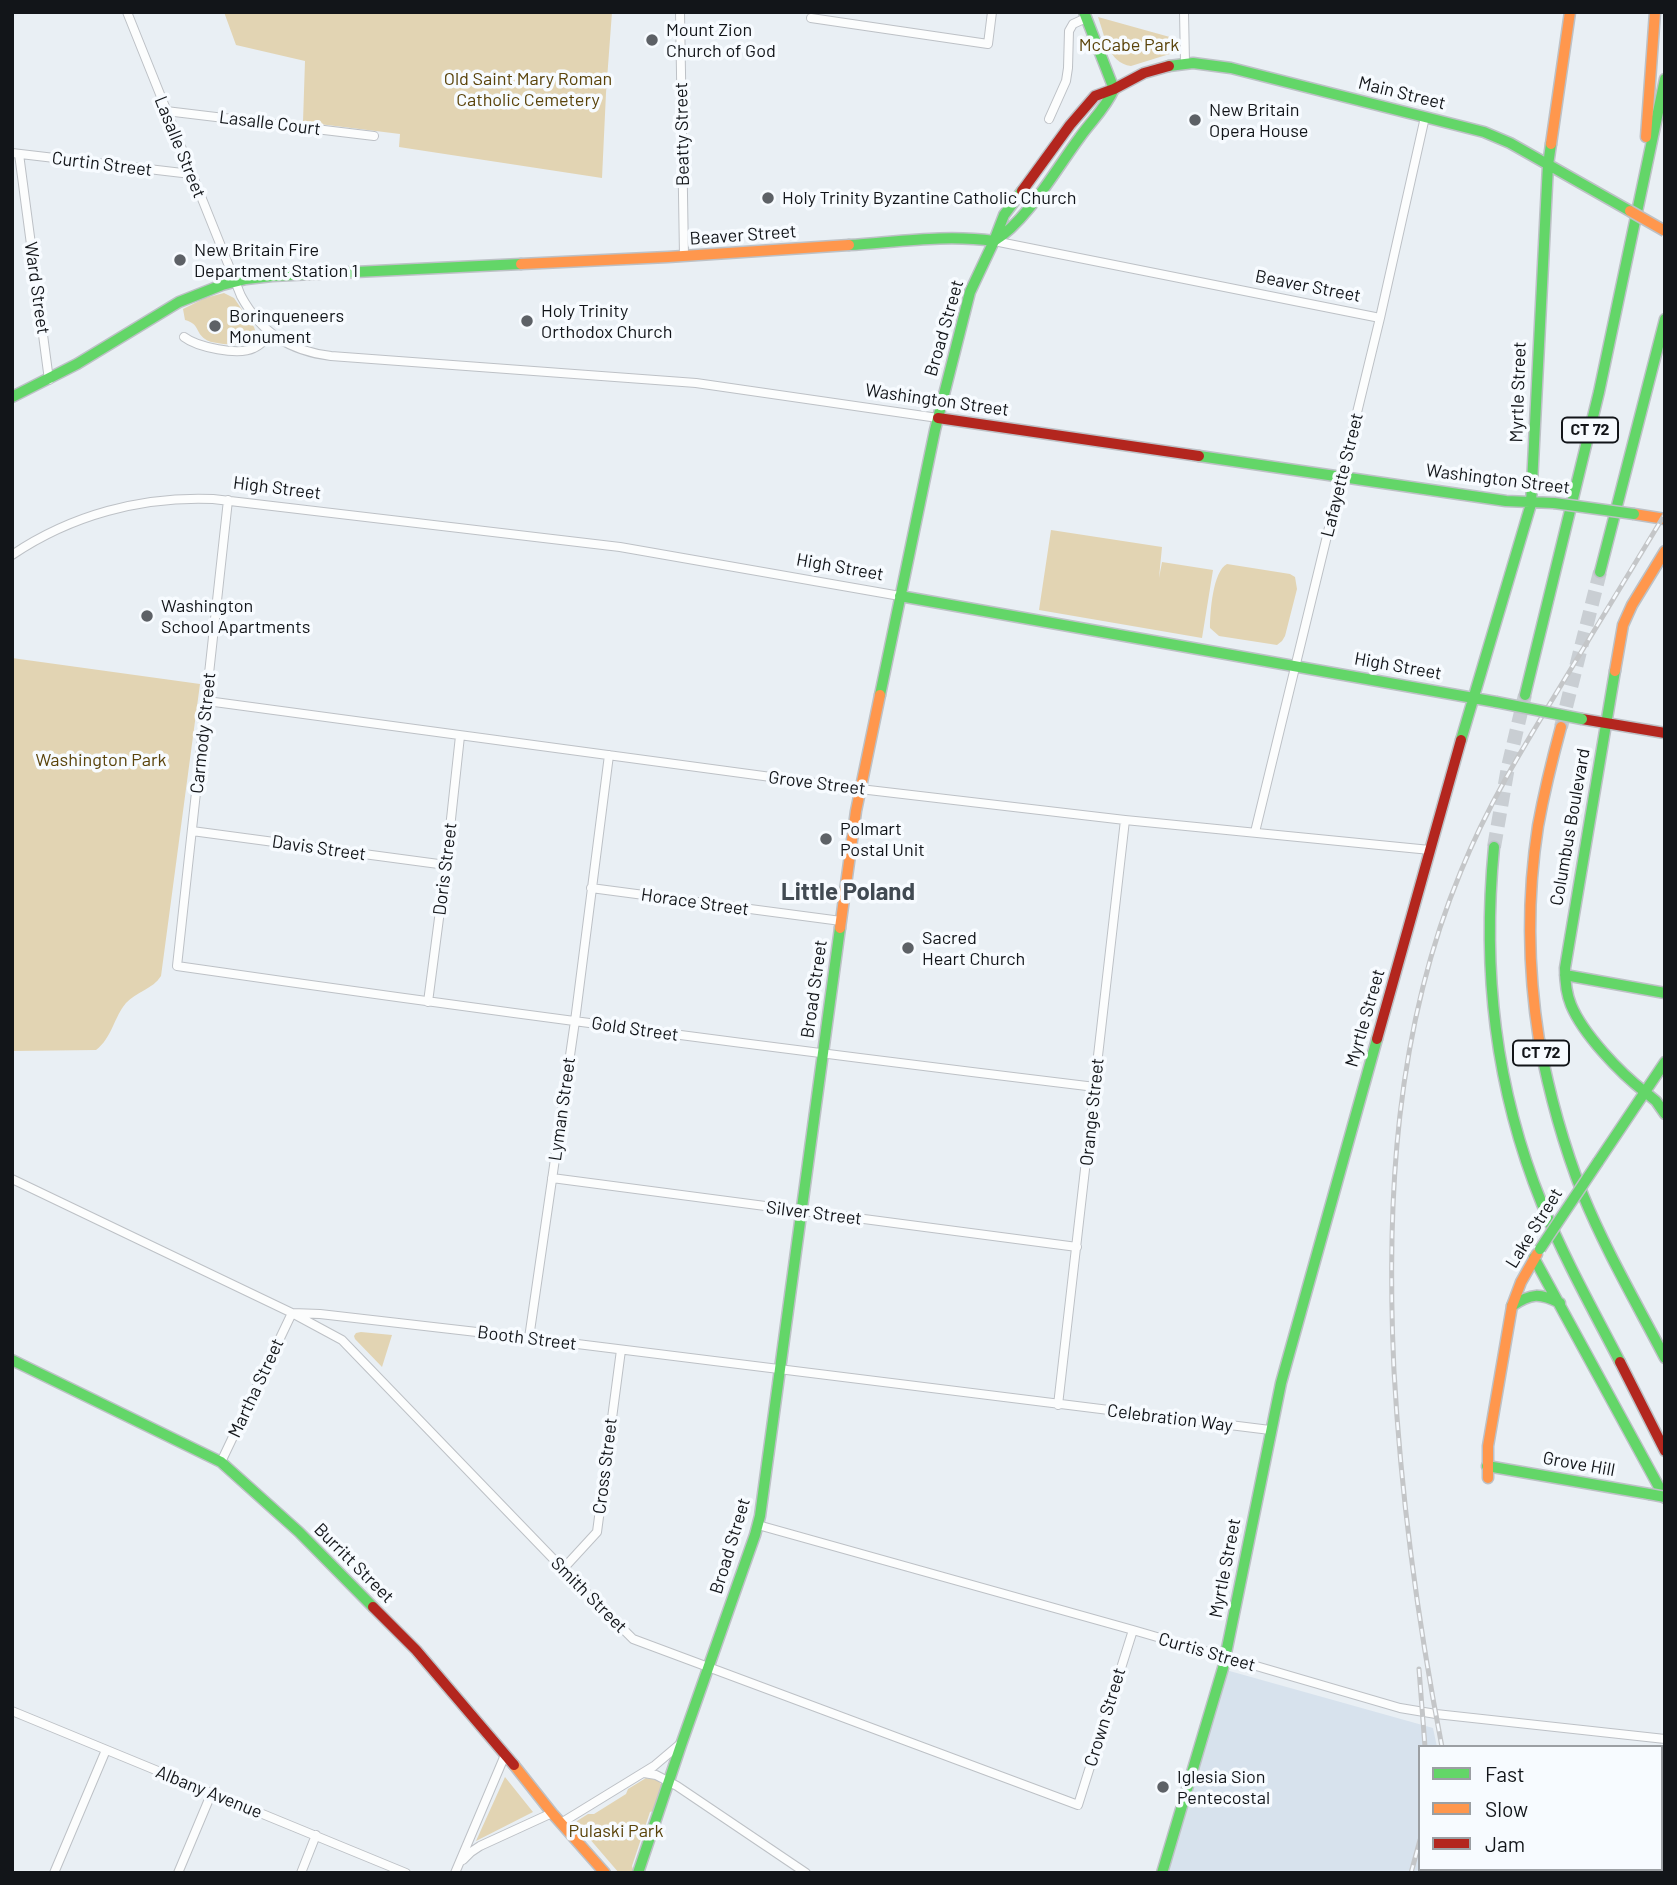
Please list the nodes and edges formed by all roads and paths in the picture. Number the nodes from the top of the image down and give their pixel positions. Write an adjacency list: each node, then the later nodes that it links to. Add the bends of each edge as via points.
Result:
1 (127, 12): 12 (street, Lasalle Street)
2 (680, 12): 22 (street, Beatty Street)
3 (992, 12): 8 (street, via 988,44)
4 (1184, 12): 9 (street)
5 (1570, 12): 18 (main road, Myrtle Street)
6 (1655, 12): 17 (main road)
7 (1085, 15): 11 (main road); 14 (street, via 1069,31 1066,79)
8 (811, 18)
9 (1185, 64): 11 (main road, Main Street, via 1152,70); 13 (main road, Main Street, via 1231,68)
10 (1665, 79): 17 (main road, CT 72)
11 (1114, 89): 21 (main road, Main Street, via 1097,95 1073,120 1004,215)
12 (166, 111): 15 (street, Lasalle Court); 19 (street, Lasalle Street)
13 (1425, 117): 18 (main road, Main Street, via 1490,134); 24 (street, Lafayette Street)
14 (1049, 119)
15 (374, 136)
16 (16, 154): 19 (street, Curtin Street); 30 (street, Ward Street)
17 (1647, 163): 42 (main road, CT 72, via 1585,452)
18 (1548, 165): 20 (main road, Main Street, bridge); 35 (main road, Myrtle Street)
19 (191, 174): 23 (street, Lasalle Street)
20 (1665, 231)
21 (994, 241): 22 (main road, Beaver Street, via 953,238); 24 (street, Beaver Street); 32 (main road, Broad Street, via 970,292)
22 (684, 256): 23 (main road, Beaver Street)
23 (234, 281): 26 (street, Washington Street, via 249,310); 30 (main road, Beaver Street, via 178,301)
24 (1380, 318): 33 (street, Lafayette Street)
25 (1665, 319): 29 (main road, CT 72)
26 (272, 334): 28 (street, via 245,351 201,346); 32 (street, Washington Street, via 298,349 331,356 696,383)
27 (1665, 334): 29 (main road)
28 (184, 337)
29 (1658, 345): 39 (main road, CT 72)
30 (50, 380): 31 (main road, Beaver Street)
31 (12, 397)
32 (938, 418): 33 (main road, Washington Street); 40 (main road, Broad Street)
33 (1341, 477): 35 (main road, Washington Street); 41 (street, Lafayette Street)
34 (228, 500): 38 (street, High Street, via 169,499 111,510 52,532); 40 (street, High Street, via 620,547); 44 (street, Carmody Street)
35 (1531, 501): 36 (main road, Washington Street, bridge); 43 (main road, Myrtle Street)
36 (1665, 519)
37 (1665, 551): 45 (main road, Columbus Boulevard, via 1625,620)
38 (12, 555)
39 (1600, 572)
40 (900, 596): 41 (main road, High Street); 50 (main road, Broad Street)
41 (1295, 666): 43 (main road, High Street); 53 (street, Lafayette Street)
42 (1525, 695)
43 (1473, 698): 45 (main road, High Street, bridge); 55 (main road, Myrtle Street)
44 (207, 701): 48 (street, Grove Street); 52 (street, Carmody Street)
45 (1606, 723): 47 (main road, High Street); 60 (main road, Columbus Boulevard)
46 (1561, 727): 79 (main road, CT 72, via 1539,821 1531,899 1533,1004 1539,1047 1555,1114 1580,1186)
47 (1665, 733)
48 (460, 736): 49 (street, Grove Street); 56 (street, Doris Street)
49 (609, 755): 50 (street, Grove Street); 57 (street, Lyman Street)
50 (860, 789): 51 (street, Grove Street); 58 (main road, Broad Street)
51 (1125, 820): 53 (street, Grove Street); 66 (street, Orange Street)
52 (192, 831): 56 (street, Davis Street); 59 (street, Carmody Street)
53 (1255, 832): 55 (street, Grove Street)
54 (1494, 847): 85 (main road, CT 72, via 1488,905 1489,974 1499,1055 1517,1130 1550,1221)
55 (1430, 850): 84 (main road, Myrtle Street)
56 (446, 865): 62 (street, Doris Street)
57 (591, 888): 58 (street, Horace Street); 63 (street, Lyman Street)
58 (841, 921): 64 (main road, Broad Street)
59 (177, 966): 62 (street, Gold Street)
60 (1565, 975): 61 (main road); 67 (main road, Columbus Boulevard, via 1580,1024)
61 (1665, 993)
62 (428, 1002): 63 (street, Gold Street)
63 (575, 1021): 64 (street, Gold Street); 69 (street, Lyman Street)
64 (823, 1054): 66 (street, Gold Street); 71 (main road, Broad Street)
65 (1665, 1062): 67 (main road, Lake Street)
66 (1095, 1087): 72 (street, Orange Street)
67 (1645, 1092): 68 (main road, Columbus Boulevard); 73 (main road, Lake Street, bridge)
68 (1665, 1114)
69 (552, 1178): 71 (street, Silver Street); 77 (street, Lyman Street)
70 (12, 1179): 76 (street, Booth Street)
71 (802, 1211): 72 (street, Silver Street); 81 (main road, Broad Street)
72 (1077, 1247): 82 (street, Orange Street)
73 (1537, 1253): 74 (main road); 75 (main road, Lake Street)
74 (1560, 1303): 75 (main road, via 1534,1294); 89 (main road)
75 (1512, 1307): 87 (main road, Lake Street)
76 (292, 1313): 77 (street, Booth Street); 86 (street, Martha Street); 91 (street, Smith Street, via 342,1340)
77 (529, 1338): 78 (street, Booth Street)
78 (621, 1350): 81 (street, Booth Street); 91 (street, Cross Street, via 597,1532)
79 (1665, 1358)
80 (12, 1360): 86 (main road, Burritt Street)
81 (781, 1370): 82 (street, Booth Street); 90 (main road, Broad Street)
82 (1059, 1405): 83 (street, Booth Street)
83 (1070, 1406): 84 (street, Celebration Way)
84 (1270, 1430): 93 (main road, Myrtle Street)
85 (1665, 1451)
86 (221, 1462): 99 (main road, Burritt Street, via 299,1532 411,1645)
87 (1487, 1466): 88 (main road, Lake Street); 89 (main road, Grove Hill, bridge)
88 (1488, 1478)
89 (1665, 1498)
90 (758, 1525): 92 (street, Curtis Street); 94 (main road, Broad Street)
91 (563, 1569): 94 (street, Smith Street, via 633,1639)
92 (1133, 1630): 93 (street, Curtis Street); 103 (street, Crown Street)
93 (1225, 1658): 96 (street, Curtis Street, via 1400,1708); 115 (main road, Myrtle Street)
94 (708, 1667): 97 (main road, Broad Street); 103 (street, Smith Street)
95 (12, 1711): 98 (street, Albany Avenue)
96 (1665, 1739)
97 (681, 1743): 100 (street, Broad Street); 101 (main road, Broad Street)
98 (106, 1750): 102 (street, Albany Avenue); 108 (street)
99 (505, 1755): 104 (main road, Burritt Street); 107 (street)
100 (644, 1773): 101 (street); 105 (street, Broad Street)
101 (670, 1782): 113 (main road, Broad Street); 114 (street)
102 (212, 1792): 106 (street, Albany Avenue); 109 (street)
103 (1078, 1805)
104 (552, 1813): 105 (main road, Burritt Street); 107 (street, via 473,1850)
105 (561, 1824): 112 (main road, Burritt Street)
106 (316, 1835): 110 (street); 111 (street, Albany Avenue)
107 (455, 1872)
108 (54, 1873)
109 (178, 1873)
110 (301, 1873)
111 (406, 1873)
112 (606, 1873)
113 (638, 1873)
114 (806, 1873)
115 (1162, 1873)

